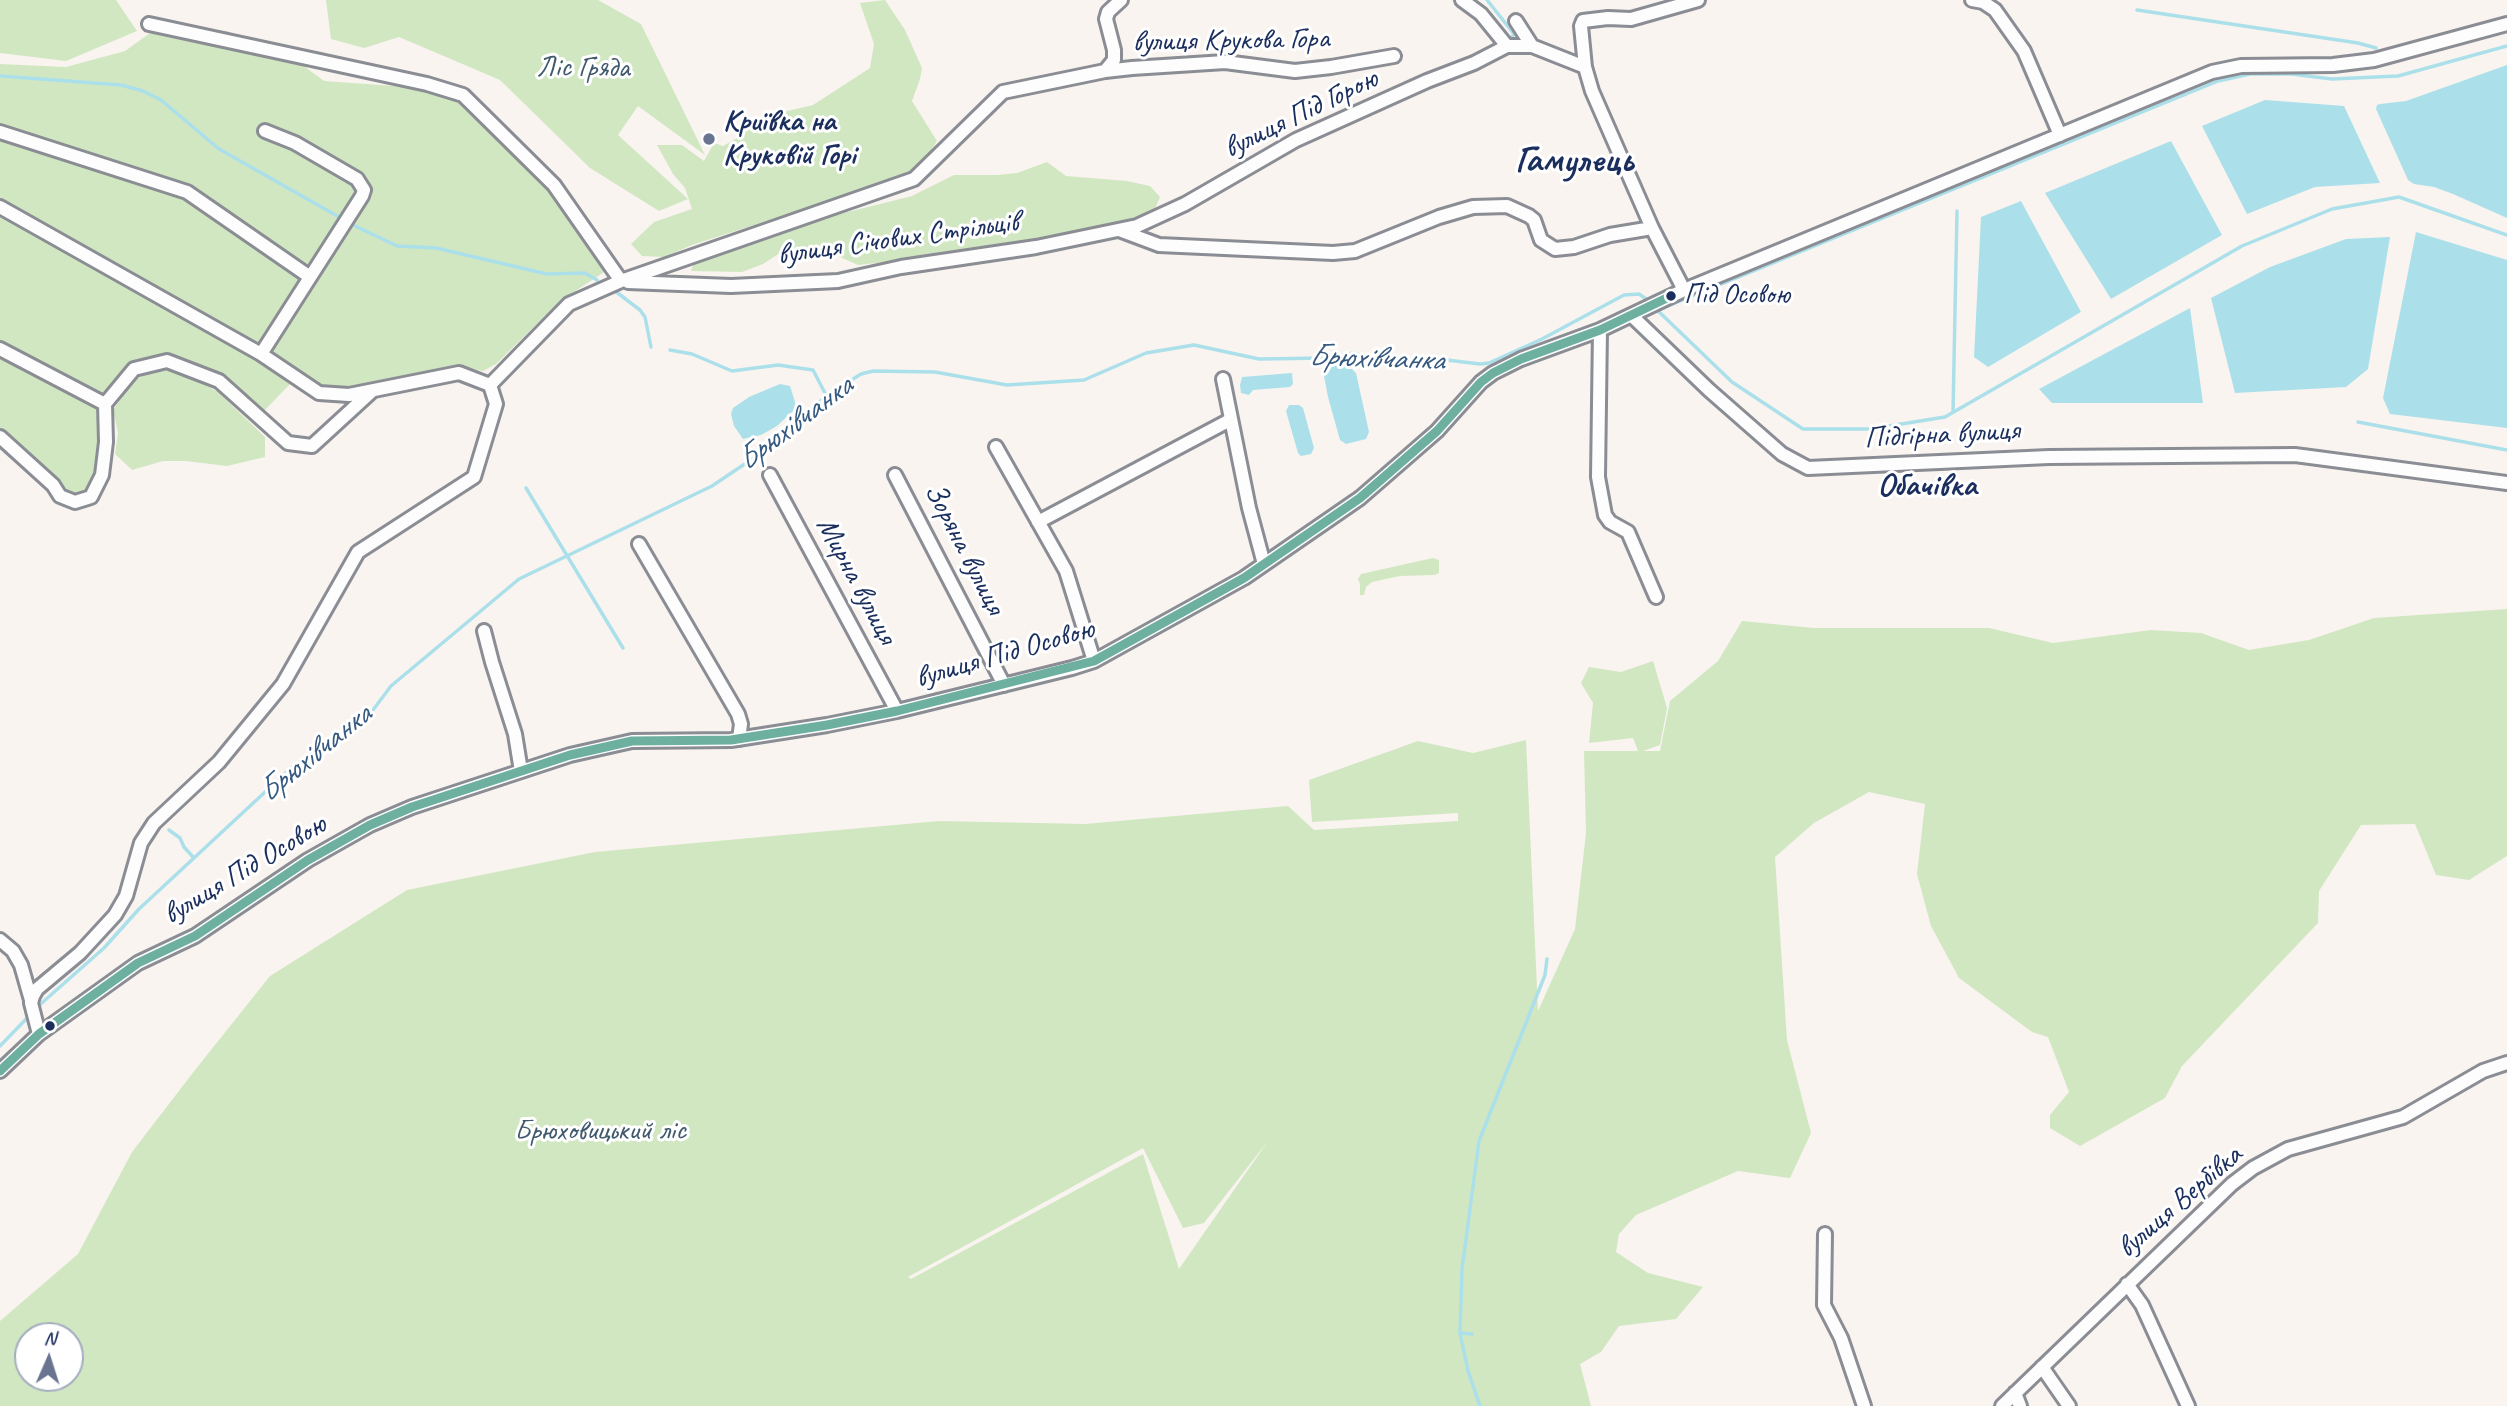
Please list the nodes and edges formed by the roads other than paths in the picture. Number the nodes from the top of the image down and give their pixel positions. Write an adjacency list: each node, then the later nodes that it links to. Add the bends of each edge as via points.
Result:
1 (1121, 0): 12 (street, via 1108,12 1114,60)
2 (1462, 0): 8 (street, via 1481,14)
3 (1698, 0): 11 (street, via 1631,19 1583,21)
4 (1972, 0): 15 (street, via 1995,10 2024,51)
5 (1516, 21): 9 (street)
6 (149, 24): 20 (street, via 463,95 554,185)
7 (2507, 24): 15 (street, via 2374,60 2241,66 2212,72)
8 (1507, 46): 9 (street); 18 (street, вулиця Під Горою, via 1296,140 1185,204 1137,226)
9 (1532, 46): 11 (street)
10 (1394, 57): 12 (street, вулиця Крукова Гора, via 1295,71 1225,62)
11 (1585, 67): 17 (street, via 1591,91)
12 (1105, 71): 20 (street, вулиця Крукова Гора, via 1003,92 914,179)
13 (265, 131): 19 (street, via 295,143 362,184 362,196)
14 (0, 132): 19 (street, via 187,192)
15 (2060, 135): 21 (street)
16 (0, 207): 25 (street)
17 (1652, 228): 18 (street, via 1555,249 1541,240 1529,216 1507,206 1474,207 1355,251 1333,253 1159,245); 21 (street)
18 (1119, 229): 20 (street, вулиця Січових Стрільців, via 838,281 731,286)
19 (310, 277): 25 (street)
20 (621, 281): 27 (street, вулиця Січових Стрільців, via 569,304)
21 (1684, 290): 22 (street, вулиця Під Осовою)
22 (1637, 313): 23 (street, вулиця Під Осовою); 35 (street, Підгірна вулиця, via 1709,390 1782,454 1808,468 2049,457 2295,455)
23 (1600, 330): 38 (street, вулиця Під Осовою, via 1493,373 1375,486); 39 (street, via 1598,477 1605,515 1628,532)
24 (0, 349): 29 (street)
25 (261, 354): 28 (street, via 319,393 349,395)
26 (1223, 379): 30 (street)
27 (490, 385): 28 (street, via 459,373); 47 (street, via 496,404 474,477 358,552 283,684 219,762 154,823 141,843 126,897 115,915 37,989)
28 (372, 390): 29 (street, via 312,446 288,443 219,381 167,361 134,369)
29 (105, 404): 31 (street, via 102,475 91,497 75,502 60,496)
30 (1230, 420): 36 (street); 38 (street)
31 (0, 437)
32 (996, 447): 36 (street)
33 (770, 475): 43 (street, Мирна вулиця)
34 (895, 475): 42 (street, Зоряна вулиця)
35 (2507, 483)
36 (1038, 522): 41 (street, via 1066,571)
37 (639, 544): 44 (street, via 738,714)
38 (1264, 564): 41 (street, вулиця Під Осовою)
39 (1656, 597)
40 (484, 631): 45 (street, via 515,734)
41 (1094, 661): 42 (street, вулиця Під Осовою)
42 (1004, 685): 43 (street, вулиця Під Осовою)
43 (897, 711): 44 (street, вулиця Під Осовою)
44 (739, 739): 45 (street, вулиця Під Осовою, via 632,741)
45 (521, 771): 48 (street, вулиця Під Осовою, via 370,825 308,860 195,936 138,963)
46 (0, 940): 47 (street, via 21,965)
47 (31, 1002): 48 (street)
48 (39, 1034): 50 (street, вулиця Під Осовою)
49 (2507, 1063): 52 (street, вулиця Вербівка, via 2483,1071 2403,1117 2288,1149 2253,1168)
50 (0, 1071)
51 (1825, 1234): 55 (street, via 1824,1306 1841,1338)
52 (2127, 1284): 53 (street, вулиця Вербівка); 59 (street, via 2142,1306)
53 (2042, 1367): 54 (street, вулиця Вербівка); 58 (street)
54 (2015, 1393): 56 (street, вулиця Вербівка); 57 (street)
55 (1864, 1406)
56 (2002, 1406)
57 (2020, 1406)
58 (2069, 1406)
59 (2188, 1406)

